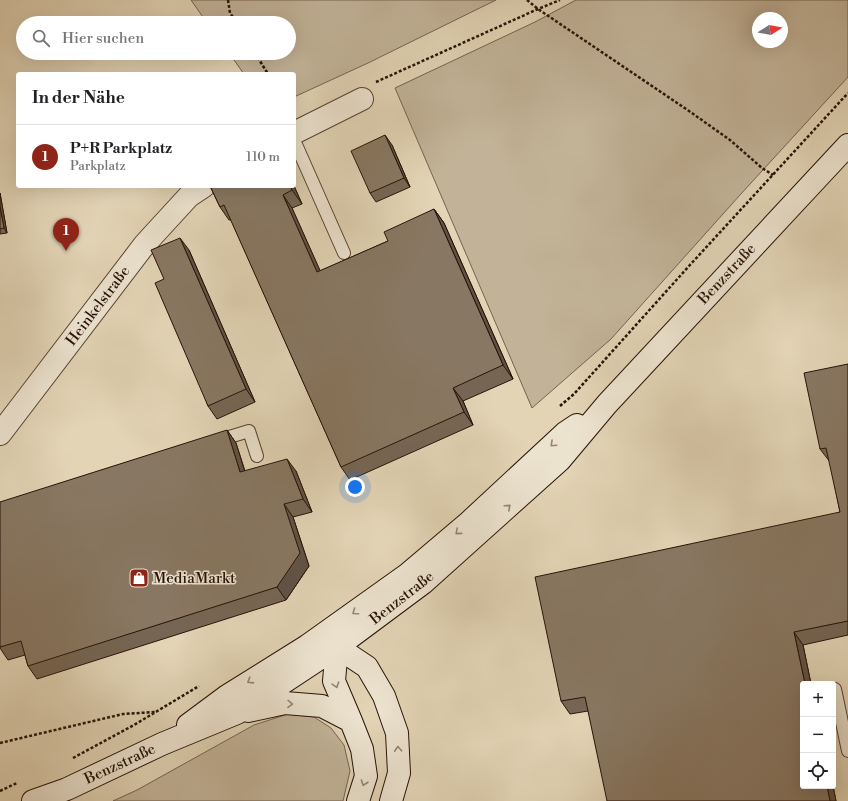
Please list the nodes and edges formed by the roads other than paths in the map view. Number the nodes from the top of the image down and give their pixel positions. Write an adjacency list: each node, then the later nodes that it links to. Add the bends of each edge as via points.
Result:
1 (362, 100): 2 (main road)
2 (296, 132)
3 (296, 145): 6 (lane)
4 (848, 145): 7 (main road, Benzstraße)
5 (201, 188): 8 (main road, Heinkelstraße, via 190,196 145,244)
6 (344, 253)
7 (607, 404): 11 (main road, Benzstraße, one-way to 7, via 423,583 560,460); 15 (main road, Benzstraße, one-way to 15, via 566,433 408,574 307,646 227,696)
8 (0, 434)
9 (204, 445): 10 (lane, via 249,431)
10 (257, 456)
11 (337, 647): 13 (main road, Benzstraße); 14 (main road, one-way to 14, via 334,682); 19 (main road, one-way to 11, via 399,773 397,733 384,696 367,667)
12 (836, 694): 16 (lane)
13 (237, 713): 14 (main road, one-way to 14, via 285,703 322,706); 15 (main road, Benzstraße)
14 (351, 721): 18 (main road, one-way to 18, via 362,749 366,776)
15 (162, 744): 17 (main road, Benzstraße, via 67,789)
16 (848, 751)
17 (33, 801)
18 (358, 801)
19 (391, 801)

